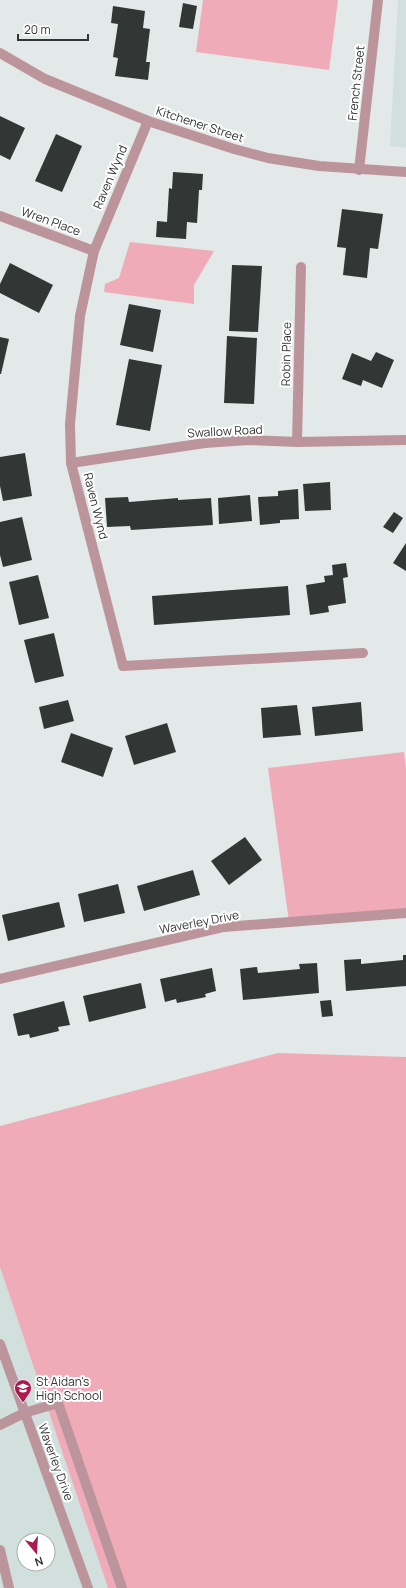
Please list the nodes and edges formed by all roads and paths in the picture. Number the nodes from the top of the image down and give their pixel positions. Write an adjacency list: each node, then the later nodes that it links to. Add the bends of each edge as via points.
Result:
1 (378, 0): 4 (street, French Street)
2 (0, 53): 3 (street, Kitchener Street, via 45,79)
3 (148, 121): 4 (street, Kitchener Street, via 234,150 268,158); 7 (street, Raven Wynd)
4 (359, 170): 5 (street, Kitchener Street)
5 (406, 172)
6 (0, 216): 7 (street, Wren Place)
7 (94, 250): 11 (street, Raven Wynd, via 80,316 70,424)
8 (302, 267): 10 (street, Robin Place)
9 (406, 440): 10 (street, Swallow Road)
10 (297, 442): 11 (street, Swallow Road, via 248,440 205,443)
11 (71, 463): 12 (street, Raven Wynd, via 123,666)
12 (363, 652)
13 (406, 913): 14 (street, Waverley Drive, via 224,927)
14 (0, 979)
15 (0, 1344): 16 (street, Waverley Drive)
16 (24, 1413): 17 (street); 20 (street, Waverley Drive); 21 (street, via 58,1403)
17 (0, 1425)
18 (0, 1550): 19 (street)
19 (10, 1588)
20 (88, 1588)
21 (122, 1588)

